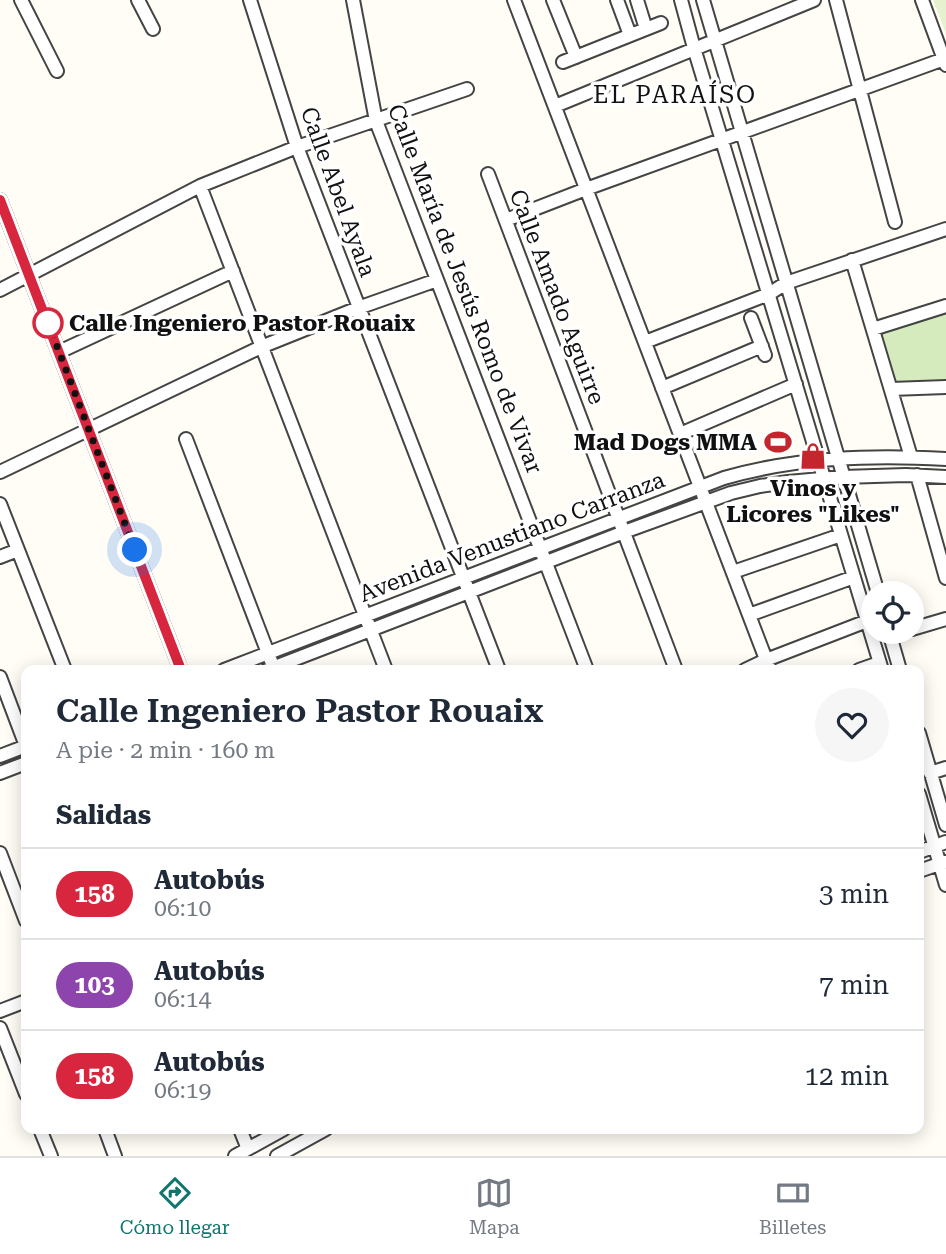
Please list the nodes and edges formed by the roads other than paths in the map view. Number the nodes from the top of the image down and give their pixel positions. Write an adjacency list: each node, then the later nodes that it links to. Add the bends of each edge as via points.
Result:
1 (21, 0): 23 (street)
2 (138, 0): 15 (street)
3 (250, 0): 30 (street, Calle Abel Ayala)
4 (353, 0): 27 (street, Calle María de Jesús Romo de Vivar)
5 (514, 0): 26 (street)
6 (553, 0): 20 (street)
7 (617, 0): 17 (street)
8 (637, 0): 16 (street)
9 (681, 0): 19 (street)
10 (703, 0): 18 (street)
11 (814, 0): 18 (street)
12 (836, 0): 25 (street)
13 (922, 0): 22 (street)
14 (661, 23): 16 (street)
15 (153, 29)
16 (646, 29): 17 (street)
17 (630, 36): 20 (street)
18 (714, 40): 19 (street); 28 (street)
19 (694, 48): 26 (street); 29 (street)
20 (576, 57): 21 (street)
21 (563, 62)
22 (945, 62): 25 (street)
23 (57, 71)
24 (467, 89): 27 (street)
25 (859, 91): 28 (street); 36 (street)
26 (555, 106): 33 (street)
27 (376, 121): 30 (street); 41 (street, Calle María de Jesús Romo de Vivar)
28 (743, 131): 29 (street); 42 (street)
29 (721, 139): 33 (street); 44 (street)
30 (297, 146): 32 (street); 46 (street, Calle Abel Ayala)
31 (488, 174): 35 (street, Calle Amado Aguirre)
32 (200, 186): 39 (street); 40 (street)
33 (586, 189): 35 (street); 50 (street)
34 (1, 204): 40 (street)
35 (506, 220): 73 (street, Calle Amado Aguirre)
36 (895, 222)
37 (946, 229): 38 (street)
38 (852, 260): 42 (street); 49 (street)
39 (233, 271): 52 (street); 53 (street)
40 (30, 276): 43 (street); 53 (street)
41 (437, 280): 46 (street); 77 (street, Calle María de Jesús Romo de Vivar)
42 (786, 283): 44 (street); 62 (street)
43 (0, 290)
44 (769, 294): 48 (street); 50 (street)
45 (946, 306): 49 (street)
46 (358, 308): 52 (street); 84 (street, Calle Abel Ayala)
47 (751, 318): 51 (street)
48 (779, 327): 51 (street); 54 (street)
49 (873, 329): 57 (street)
50 (645, 342): 56 (street)
51 (762, 345): 56 (street)
52 (261, 347): 58 (street); 89 (street)
53 (59, 352): 58 (street)
54 (796, 384): 59 (street); 64 (street)
55 (946, 387): 57 (street)
56 (662, 388): 59 (street)
57 (891, 389): 61 (street)
58 (89, 429): 65 (street); 98 (street)
59 (680, 434): 70 (street)
60 (186, 439): 96 (street)
61 (911, 457): 62 (street, Avenida Venustiano Carranza); 63 (street, Avenida Venustiano Carranza)
62 (838, 458): 64 (street, Avenida Venustiano Carranza); 68 (street)
63 (946, 458)
64 (818, 459): 69 (street); 70 (street, Avenida Venustiano Carranza, via 746,472)
65 (0, 472)
66 (917, 475): 67 (street, Avenida Venustiano Carranza); 68 (street, Avenida Venustiano Carranza); 76 (street)
67 (946, 477)
68 (843, 478): 69 (street, Avenida Venustiano Carranza); 85 (street)
69 (824, 479): 71 (street, Avenida Venustiano Carranza, via 760,486); 75 (street)
70 (700, 487): 71 (street); 73 (street, Avenida Venustiano Carranza)
71 (706, 501): 74 (street, Avenida Venustiano Carranza); 81 (street)
72 (0, 504): 78 (street)
73 (619, 519): 74 (street, Calle Amado Aguirre); 77 (street, Avenida Venustiano Carranza)
74 (624, 533): 80 (street, Avenida Venustiano Carranza); 105 (street, Calle Amado Aguirre)
75 (841, 535): 81 (street); 82 (street)
76 (942, 547): 83 (street)
77 (541, 549): 80 (street, Calle María de Jesús Romo de Vivar); 84 (street, Avenida Venustiano Carranza)
78 (18, 550): 79 (street); 97 (street)
79 (0, 557)
80 (546, 563): 86 (street, Avenida Venustiano Carranza); 104 (street, Calle María de Jesús Romo de Vivar)
81 (733, 572): 88 (street)
82 (853, 577): 87 (street); 88 (street)
83 (946, 578)
84 (463, 579): 86 (street, Calle Abel Ayala); 89 (street, Avenida Venustiano Carranza)
85 (874, 581)
86 (468, 592): 93 (street, Avenida Venustiano Carranza); 103 (street, Calle Abel Ayala)
87 (861, 602)
88 (749, 615): 106 (street)
89 (366, 616): 93 (street); 96 (street, Avenida Venustiano Carranza)
90 (946, 618): 92 (street)
91 (861, 624): 106 (street)
92 (924, 625)
93 (371, 630): 101 (street, Avenida Venustiano Carranza); 102 (street)
94 (874, 644): 107 (street)
95 (893, 644): 108 (street)
96 (268, 653): 99 (street, Avenida Venustiano Carranza); 100 (street)
97 (63, 665)
98 (179, 665)
99 (237, 665)
100 (271, 665)
101 (282, 665)
102 (384, 665)
103 (497, 665)
104 (585, 665)
105 (674, 665)
106 (768, 665)
107 (880, 665)
108 (899, 665)
109 (0, 677): 110 (street)
110 (21, 733)
111 (21, 748): 113 (street)
112 (924, 751): 116 (street)
113 (0, 756)
114 (21, 765): 117 (street)
115 (946, 768): 116 (street)
116 (930, 772): 119 (street)
117 (0, 773)
118 (924, 806): 120 (street)
119 (946, 825)
120 (940, 844): 122 (street)
121 (0, 853): 125 (street)
122 (943, 863): 123 (street); 124 (street)
123 (924, 869)
124 (946, 885)
125 (21, 907)
126 (21, 1003): 127 (street)
127 (0, 1011)
128 (0, 1028): 129 (street)
129 (21, 1081)
130 (42, 1134): 136 (street)
131 (107, 1134): 137 (street)
132 (242, 1134): 135 (street)
133 (276, 1134): 135 (street)
134 (317, 1134): 139 (street)
135 (248, 1149): 138 (street)
136 (51, 1156)
137 (115, 1156)
138 (235, 1156)
139 (277, 1156)

